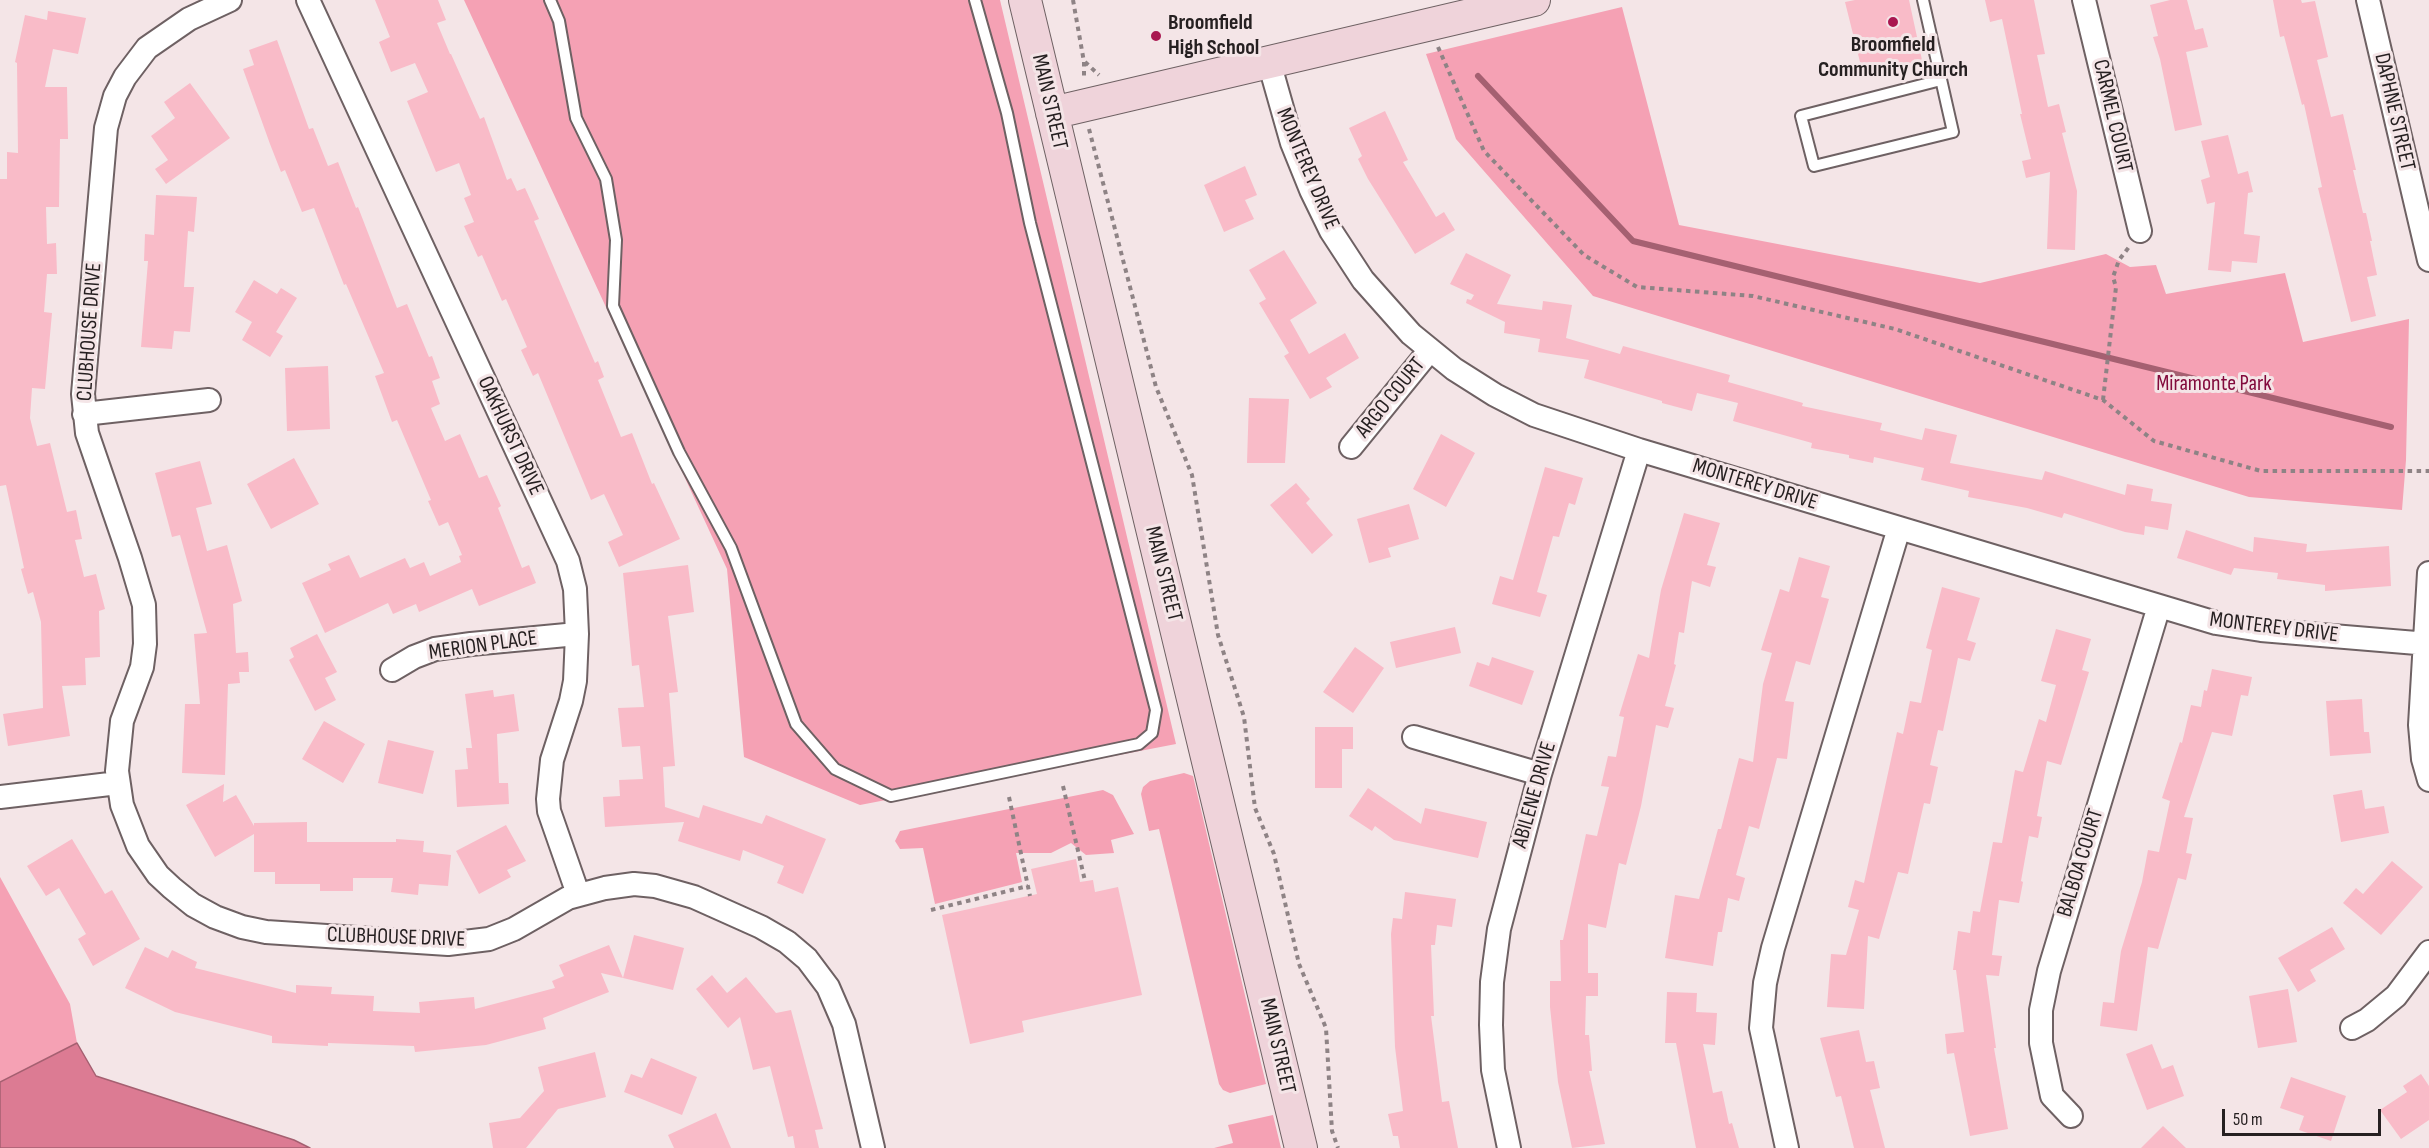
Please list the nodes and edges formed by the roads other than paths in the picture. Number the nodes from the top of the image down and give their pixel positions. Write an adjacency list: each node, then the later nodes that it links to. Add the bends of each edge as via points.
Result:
1 (230, 0): 17 (street, CLUBHOUSE DRIVE, via 189,19 147,48 125,77 110,111)
2 (308, 0): 23 (street, OAKHURST DRIVE, via 568,561 575,589)
3 (550, 0): 4 (lane, via 559,21 576,118 606,178 616,240 613,306 679,452 731,548 796,724 835,769 891,796 1139,744 1152,733 1156,710 1030,223 1007,113)
4 (975, 0)
5 (1025, 0): 12 (main road, MAIN STREET)
6 (1534, 0): 10 (main road)
7 (1923, 0): 11 (lane)
8 (2084, 0): 13 (street, CARMEL COURT)
9 (2368, 0): 14 (street, DAPHNE STREET)
10 (1269, 62): 12 (main road); 15 (street, MONTEREY DRIVE, via 1292,143 1331,231 1363,280)
11 (1941, 80): 11 (lane, via 1953,132 1814,166 1801,116)
12 (1052, 113): 36 (main road, MAIN STREET)
13 (2140, 231)
14 (2429, 260)
15 (1430, 350): 18 (street, ARGO COURT); 19 (street, MONTEREY DRIVE, via 1454,369 1534,415)
16 (209, 400): 17 (street)
17 (84, 414): 29 (street, CLUBHOUSE DRIVE, via 145,612 141,667 122,722)
18 (1351, 447)
19 (1639, 450): 20 (street, MONTEREY DRIVE); 27 (street, ABILENE DRIVE)
20 (1899, 528): 22 (street, MONTEREY DRIVE); 38 (street, via 1765,983 1761,1028)
21 (2429, 573): 24 (street)
22 (2159, 606): 24 (street, MONTEREY DRIVE, via 2216,623 2261,630); 34 (street, BALBOA COURT, via 2040,1010 2041,1043 2052,1096)
23 (577, 634): 25 (street, MERION PLACE, via 435,649); 31 (street, OAKHURST DRIVE, via 575,681 552,760 548,799)
24 (2426, 644): 28 (street, via 2421,744)
25 (392, 670)
26 (1414, 737): 27 (street)
27 (1540, 774): 37 (street, ABILENE DRIVE, via 1506,897 1492,982 1493,1070)
28 (2429, 780)
29 (118, 783): 30 (street); 31 (street, CLUBHOUSE DRIVE, via 128,823 155,871 193,905 242,927 266,932 448,944 476,942 514,930)
30 (0, 797)
31 (578, 894): 35 (street, CLUBHOUSE DRIVE, via 634,884 665,888 761,927 807,959 828,987 842,1017)
32 (2429, 952): 33 (street, via 2396,996)
33 (2352, 1028)
34 (2071, 1116)
35 (873, 1148)
36 (1301, 1148)
37 (1509, 1148)
38 (1786, 1148)

